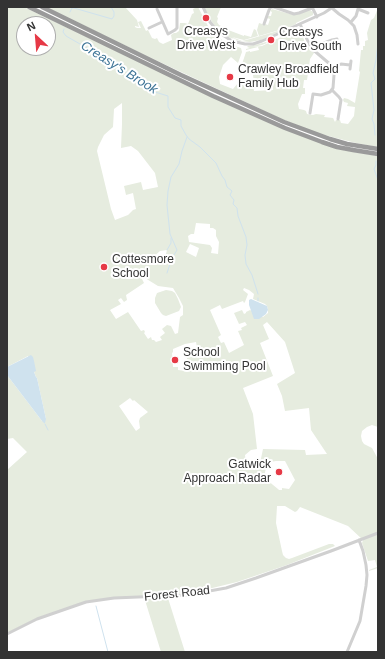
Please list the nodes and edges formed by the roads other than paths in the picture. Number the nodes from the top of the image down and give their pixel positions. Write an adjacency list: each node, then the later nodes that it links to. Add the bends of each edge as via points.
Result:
1 (29, 7): 28 (highway, via 284,128 337,147)
2 (42, 7): 27 (highway, via 284,122 339,142)
3 (178, 7): 15 (street, via 177,28)
4 (203, 7): 13 (street, via 216,30 227,39 239,43 259,42)
5 (312, 7): 9 (street); 12 (street, via 294,14 271,7)
6 (333, 7): 9 (street); 11 (street, via 337,13)
7 (157, 9): 10 (street)
8 (368, 13): 11 (street, via 356,9 356,16)
9 (317, 17): 13 (street)
10 (162, 22): 14 (street); 15 (street)
11 (351, 22): 19 (street, via 358,42)
12 (264, 24)
13 (300, 24): 21 (street)
14 (149, 28)
15 (168, 34): 16 (street)
16 (170, 39)
17 (337, 39): 18 (street)
18 (332, 40): 20 (street); 21 (street, via 318,46)
19 (353, 42)
20 (333, 44)
21 (314, 51): 23 (street)
22 (350, 65): 23 (street, via 341,64)
23 (332, 68): 24 (street, via 335,78)
24 (332, 90): 25 (street, via 324,95 311,94 310,111); 26 (street, via 341,100 339,117)
25 (306, 109)
26 (344, 116)
27 (378, 149)
28 (378, 154)
29 (378, 533): 30 (street, Forest Road)
30 (358, 540): 31 (street, Forest Road, via 226,588 187,595 114,598 86,602 37,619); 32 (street, via 366,565 366,586 360,621)
31 (7, 634)
32 (347, 652)

